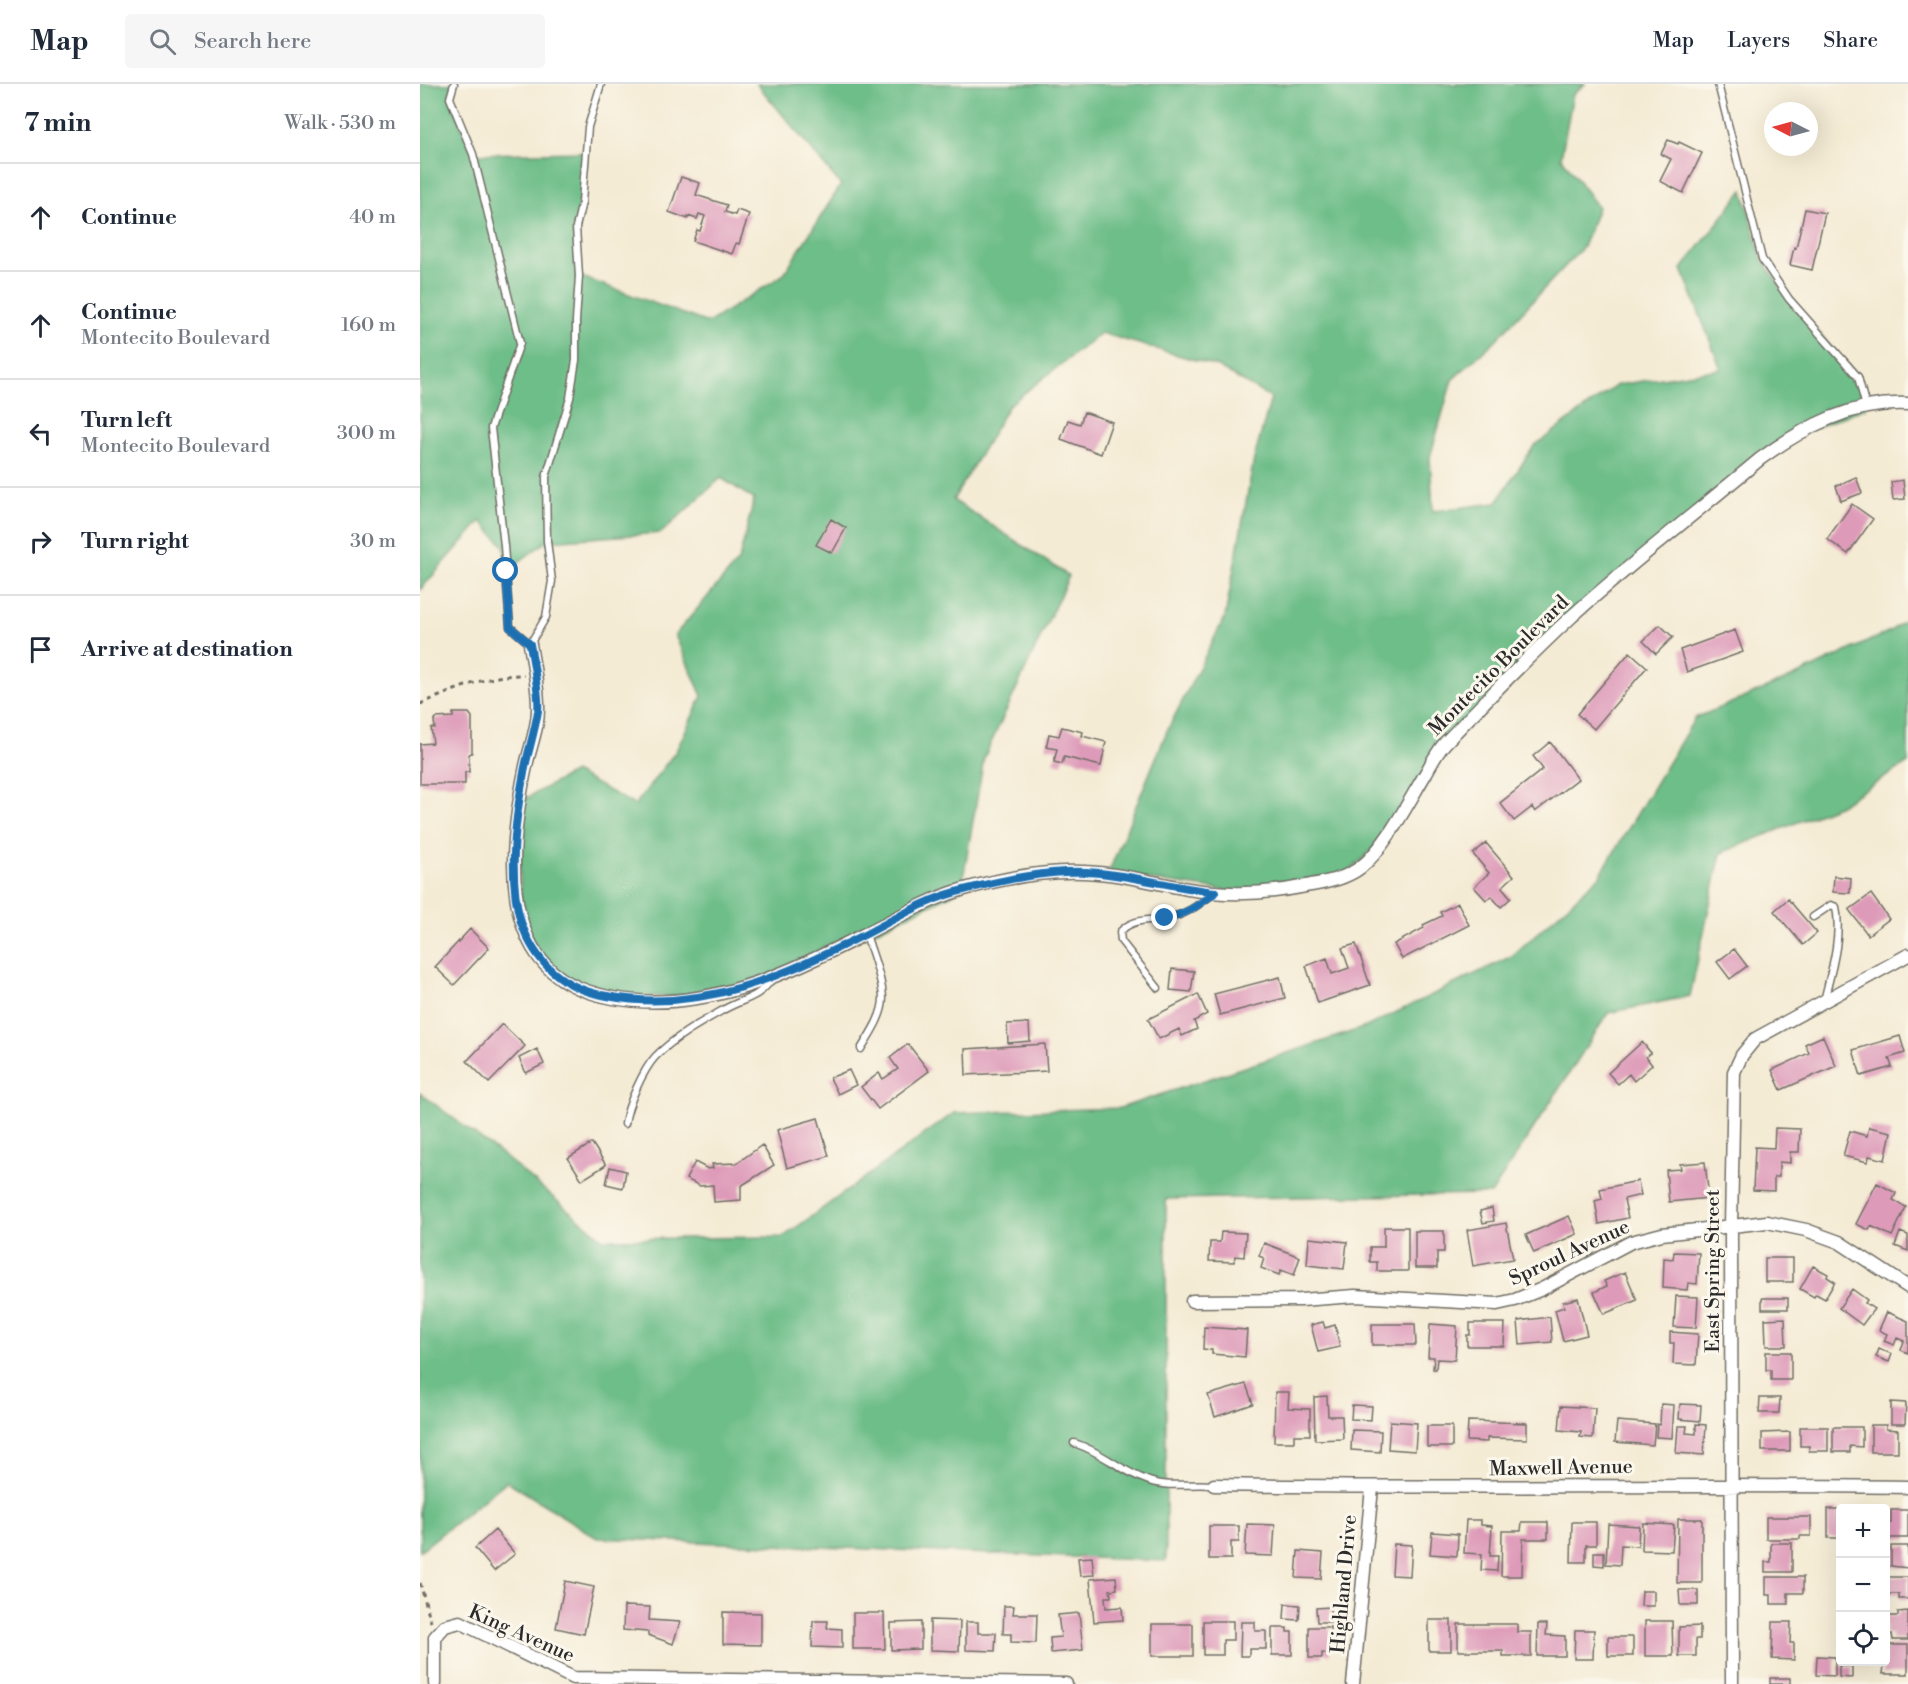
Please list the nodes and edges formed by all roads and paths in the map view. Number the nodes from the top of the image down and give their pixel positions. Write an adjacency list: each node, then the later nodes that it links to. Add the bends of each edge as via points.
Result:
1 (454, 84): 6 (lane, via 450,98 473,154 520,343 490,428 510,627)
2 (601, 84): 6 (lane, via 588,127 576,227 576,360 570,398 546,477 552,581 546,617)
3 (1718, 84): 5 (lane, via 1762,259 1790,299 1858,377)
4 (1908, 404): 5 (street, Montecito Boulevard)
5 (1866, 407): 9 (street, Montecito Boulevard, via 1821,421 1769,452 1570,618 1440,748 1393,829 1363,866 1346,875 1298,888 1250,894)
6 (530, 644): 7 (street, Montecito Boulevard)
7 (534, 675): 8 (path, via 480,680); 13 (street, Montecito Boulevard, via 539,709 519,802 515,875 520,920 536,953 568,984 604,996 639,1001 699,997)
8 (420, 704)
9 (1216, 892): 11 (street, Montecito Boulevard, via 1088,872 1035,875 943,896); 14 (lane, via 1174,917 1138,920 1119,932 1121,941)
10 (1813, 917): 15 (lane, via 1831,905 1836,907 1834,953)
11 (866, 934): 13 (street, Montecito Boulevard); 16 (lane, via 883,999 877,1023)
12 (1908, 956): 15 (street, East Spring Street)
13 (773, 978): 17 (lane, via 764,991 724,1009 654,1058 634,1093)
14 (1158, 988)
15 (1824, 1002): 18 (street, East Spring Street, via 1755,1040 1734,1072)
16 (861, 1049)
17 (625, 1124)
18 (1731, 1226): 19 (street, Sproul Avenue, via 1767,1222 1806,1230 1839,1242); 20 (street, Sproul Avenue, via 1662,1234 1631,1242 1542,1289 1497,1304 1355,1296); 22 (street, East Spring Street)
19 (1908, 1287)
20 (1192, 1301)
21 (1074, 1443): 23 (lane, via 1148,1481)
22 (1732, 1484): 24 (street, Maxwell Avenue); 25 (street, Maxwell Avenue); 31 (street, East Spring Street)
23 (1214, 1485): 25 (street, Maxwell Avenue)
24 (1908, 1487)
25 (1372, 1488): 30 (street, Highland Drive)
26 (420, 1583): 27 (path)
27 (435, 1637): 28 (street); 29 (street, King Avenue, via 445,1626 460,1622 573,1678)
28 (435, 1684)
29 (1066, 1684)
30 (1353, 1684)
31 (1732, 1684)

